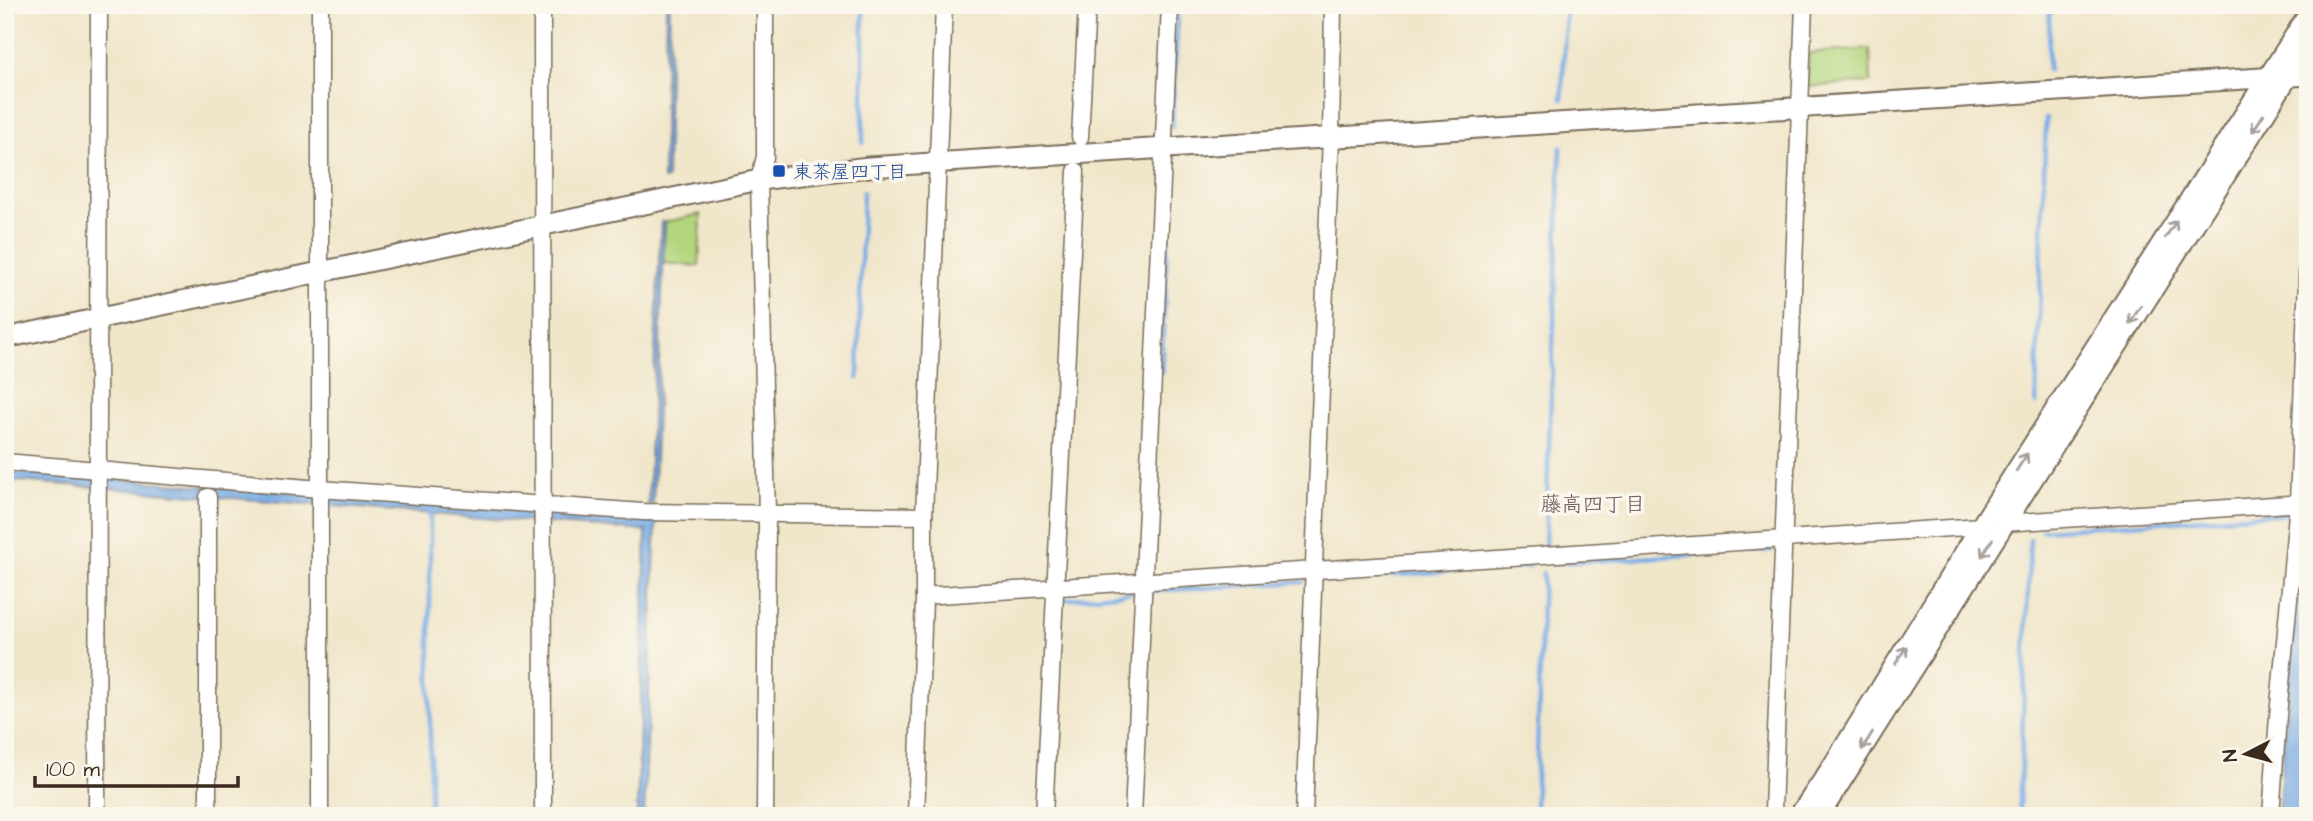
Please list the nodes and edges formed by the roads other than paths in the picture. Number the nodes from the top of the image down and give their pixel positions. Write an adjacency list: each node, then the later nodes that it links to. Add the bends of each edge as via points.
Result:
1 (99, 5): 26 (street)
2 (320, 5): 25 (street)
3 (542, 5): 23 (street)
4 (765, 5): 22 (street, via 765,158)
5 (944, 5): 20 (street)
6 (1087, 5): 17 (street)
7 (1170, 5): 19 (street)
8 (1333, 5): 18 (street)
9 (1804, 5): 16 (street)
10 (2308, 15): 12 (street)
11 (2305, 52): 12 (street); 14 (street)
12 (2280, 59): 15 (street)
13 (2308, 75): 14 (street)
14 (2287, 77): 15 (street); 36 (street, one-way to 36)
15 (2267, 78): 16 (street); 37 (street, one-way to 15)
16 (1799, 106): 18 (street); 38 (street)
17 (1080, 137)
18 (1331, 138): 19 (street); 39 (street)
19 (1164, 148): 20 (street); 40 (street)
20 (939, 163): 22 (street); 35 (street)
21 (1076, 171): 41 (street)
22 (759, 180): 23 (street); 34 (street)
23 (541, 228): 25 (street); 33 (street)
24 (2308, 255): 32 (street)
25 (319, 273): 26 (street); 30 (street)
26 (99, 319): 27 (street); 29 (street)
27 (5, 338)
28 (5, 462): 29 (street)
29 (97, 479): 30 (street); 43 (street)
30 (320, 496): 33 (street); 45 (street)
31 (208, 497): 44 (street)
32 (2303, 503): 36 (street); 55 (street)
33 (543, 514): 34 (street); 46 (street)
34 (767, 514): 35 (street); 47 (street)
35 (924, 516): 42 (street)
36 (2003, 523): 54 (street, one-way to 54)
37 (1981, 526): 38 (street); 53 (street, one-way to 37)
38 (1782, 538): 39 (street); 52 (street)
39 (1315, 570): 40 (street); 51 (street)
40 (1144, 582): 41 (street); 50 (street)
41 (1056, 587): 42 (street); 49 (street)
42 (924, 596): 48 (street)
43 (97, 816)
44 (208, 816)
45 (320, 816)
46 (543, 816)
47 (765, 816)
48 (915, 816)
49 (1044, 816)
50 (1133, 816)
51 (1304, 816)
52 (1775, 816)
53 (1799, 816)
54 (1819, 816)
55 (2271, 816)

